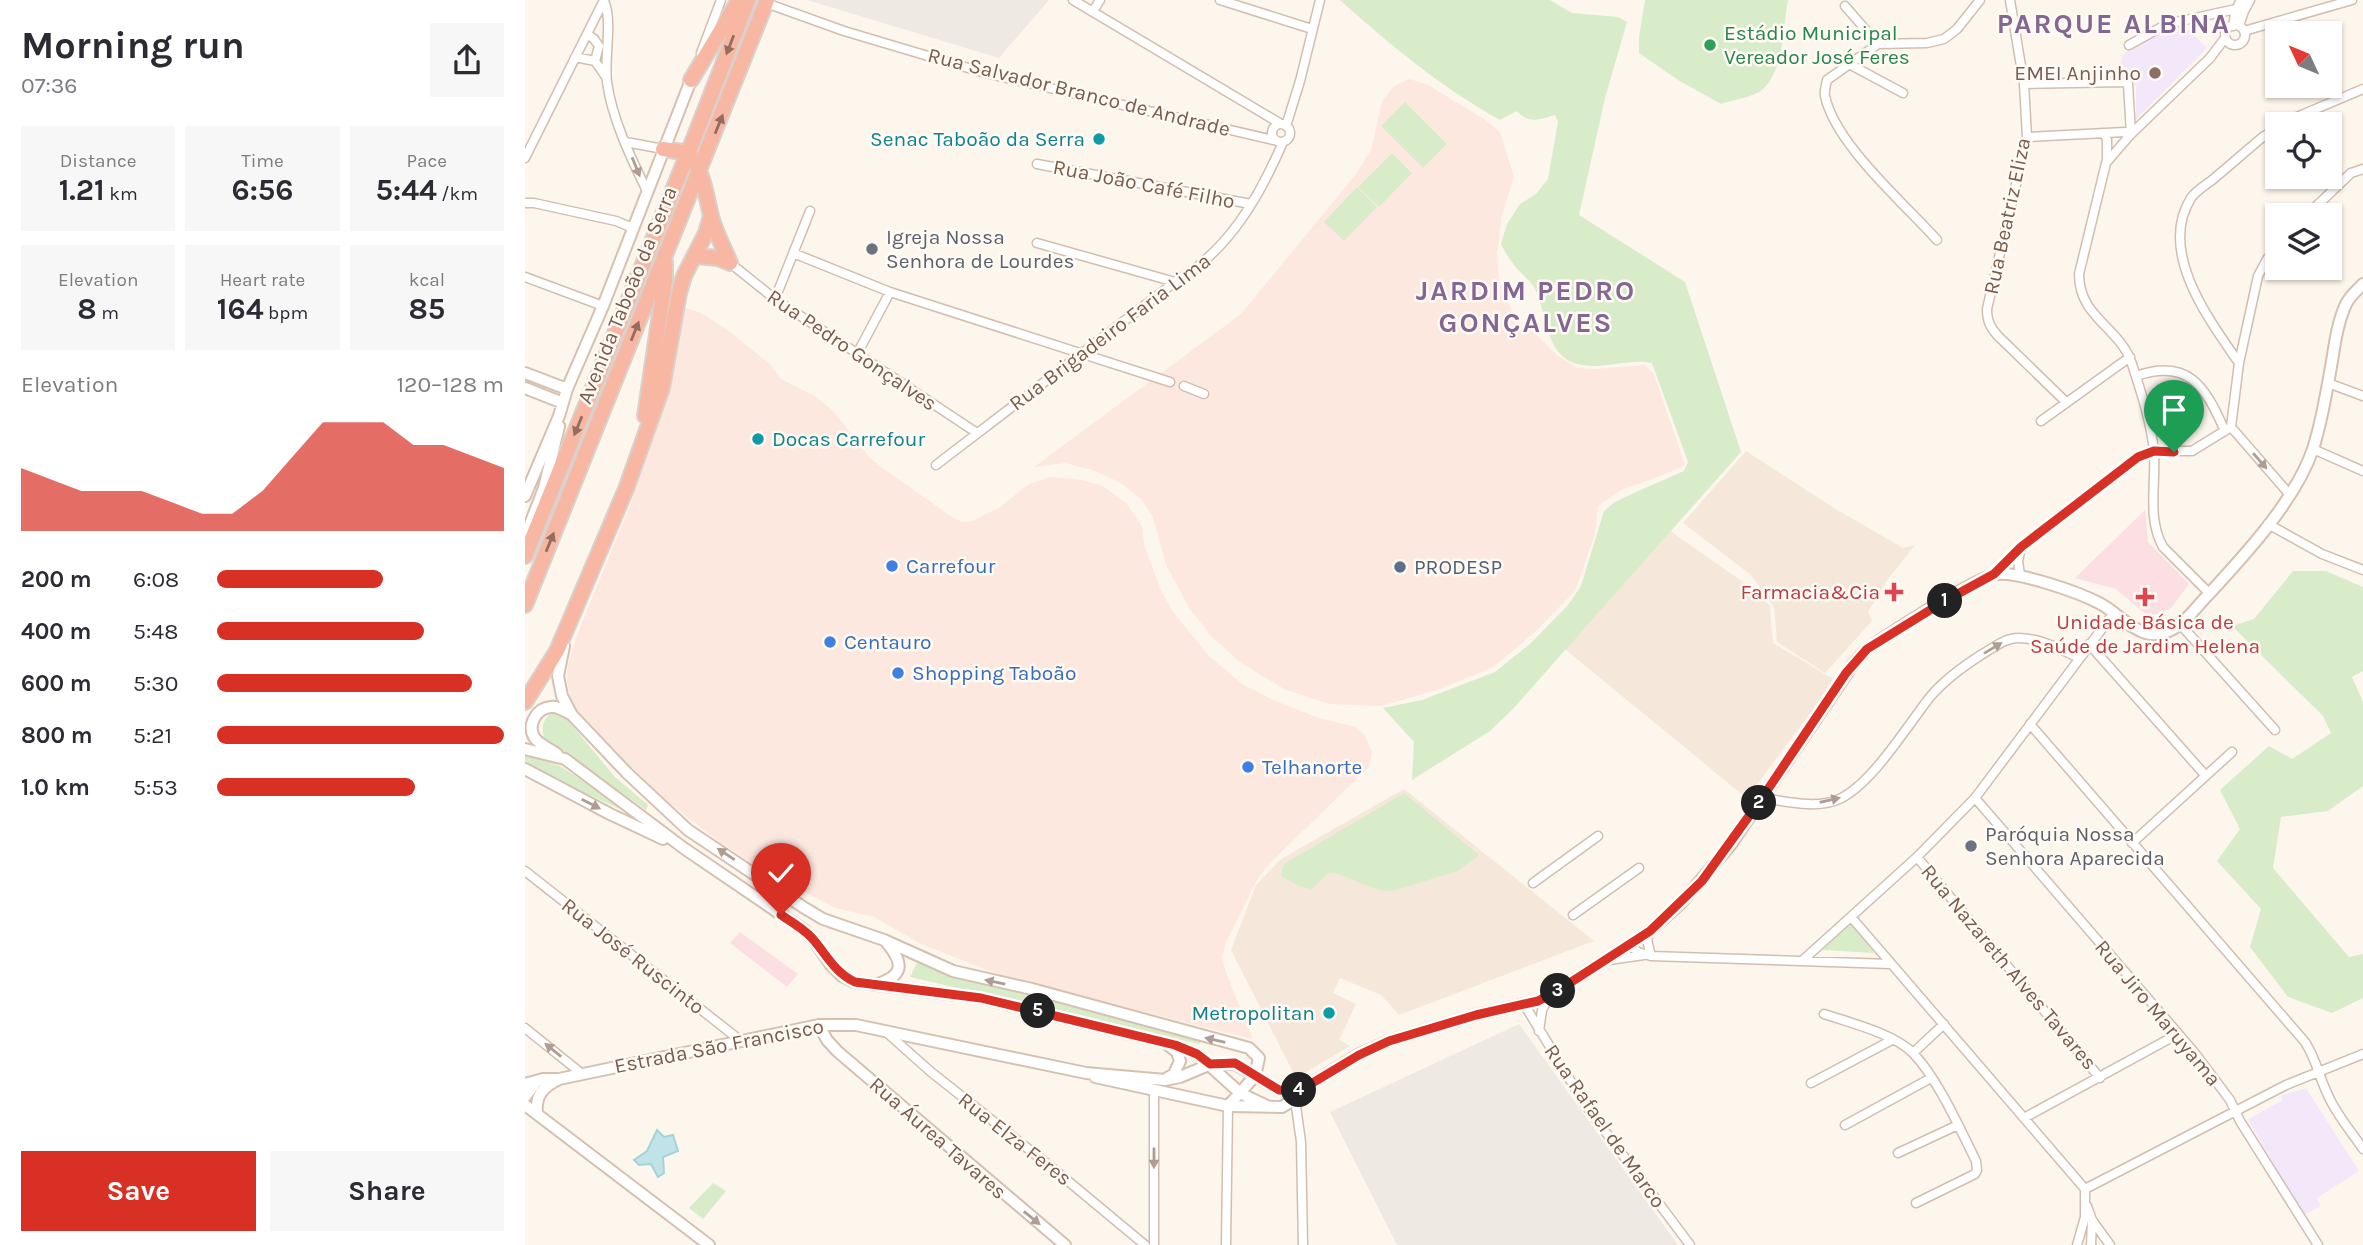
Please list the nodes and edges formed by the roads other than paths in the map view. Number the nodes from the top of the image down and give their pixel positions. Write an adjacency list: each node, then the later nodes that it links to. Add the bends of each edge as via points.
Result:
1 (603, 0): 20 (street); 25 (street, via 608,15)
2 (721, 0): 31 (street)
3 (739, 0): 31 (highway)
4 (748, 0): 45 (highway, Avenida Taboão da Serra, one-way to 45)
5 (1073, 0): 17 (street)
6 (1100, 0): 17 (street)
7 (1220, 0): 19 (street)
8 (1320, 0): 19 (street)
9 (1980, 0): 22 (street, via 1944,38)
10 (2010, 0): 32 (street, Rua Beatriz Eliza)
11 (2241, 0): 16 (street)
12 (2251, 0): 18 (street)
13 (2352, 0): 18 (street)
14 (767, 1): 41 (street, Rua Salvador Branco de Andrade, via 985,73); 50 (highway, Avenida Taboão da Serra, one-way to 14)
15 (1845, 6): 22 (street)
16 (2235, 9): 18 (street); 23 (street, via 2167,24)
17 (1093, 11): 36 (street)
18 (2239, 28): 21 (street, via 2226,32); 24 (street, via 2244,40)
19 (1312, 29): 36 (street, via 1300,81)
20 (587, 34): 25 (street); 26 (street)
21 (2225, 38): 24 (street); 27 (street)
22 (1878, 44): 29 (street)
23 (2129, 45)
24 (2236, 45): 27 (street)
25 (603, 46): 28 (street); 30 (street)
26 (575, 57): 28 (street); 46 (street)
27 (2210, 58): 38 (street)
28 (595, 61): 30 (street)
29 (1849, 64): 34 (street); 59 (street, via 1827,80 1824,94 1840,132)
30 (607, 80): 42 (street)
31 (691, 80): 44 (main road)
32 (2024, 83): 38 (street, via 2125,82); 40 (street, Rua Beatriz Eliza)
33 (2363, 89): 35 (street)
34 (1903, 93)
35 (2311, 112)
36 (1283, 125): 41 (street, via 1273,130); 43 (street, via 1290,133)
37 (2104, 134): 38 (street); 40 (street); 47 (street)
38 (2131, 134): 47 (street)
39 (2265, 135): 75 (street, via 2192,197 2181,226 2184,265 2193,292)
40 (2027, 137): 85 (street, Rua Beatriz Eliza, via 1987,319 1998,336)
41 (1273, 140): 43 (street)
42 (626, 142): 44 (street); 51 (street, one-way to 51)
43 (1283, 142): 55 (street, Rua Brigadeiro Faria Lima)
44 (663, 149): 45 (highway); 51 (main road)
45 (689, 153): 50 (highway); 102 (highway, Avenida Taboão da Serra, one-way to 102)
46 (525, 158)
47 (2106, 163): 74 (street, via 2079,286 2088,308)
48 (1037, 164): 55 (street, Rua João Café Filho)
49 (2363, 169): 54 (street, via 2351,173)
50 (700, 171): 57 (highway); 62 (highway, Avenida Taboão da Serra)
51 (647, 191): 58 (main road)
52 (525, 193): 53 (street)
53 (529, 203): 58 (street)
54 (2320, 203)
55 (1251, 204): 67 (street, Rua Brigadeiro Faria Lima, via 1219,248)
56 (810, 211): 61 (street)
57 (711, 216): 63 (highway); 65 (highway)
58 (633, 228): 71 (main road)
59 (1937, 240)
60 (1037, 243): 67 (street)
61 (793, 253): 69 (street); 70 (street)
62 (665, 255): 91 (highway); 107 (highway, Avenida Taboão da Serra, one-way to 62)
63 (695, 256): 65 (highway); 91 (highway, via 679,293 661,388)
64 (2265, 262): 75 (street)
65 (730, 263): 70 (street, Rua Pedro Gonçalves)
66 (525, 277): 71 (street)
67 (1175, 282): 73 (street, Rua Brigadeiro Faria Lima)
68 (2363, 284): 79 (main road, via 2342,316)
69 (890, 292): 72 (street); 73 (street)
70 (775, 299): 72 (street, Rua Pedro Gonçalves)
71 (603, 306): 82 (main road)
72 (857, 354): 90 (street, Rua Pedro Gonçalves)
73 (1082, 354): 78 (street); 90 (street, Rua Brigadeiro Faria Lima)
74 (2130, 357): 77 (street); 85 (street)
75 (2239, 363): 89 (street)
76 (529, 375): 81 (main road); 82 (main road)
77 (2136, 376): 89 (street, via 2174,370 2196,381); 93 (street)
78 (1170, 382)
79 (2328, 383): 84 (street); 92 (main road)
80 (1184, 386): 83 (street)
81 (527, 389): 86 (main road)
82 (567, 390): 86 (main road)
83 (1204, 394)
84 (2363, 396)
85 (2066, 401): 88 (street)
86 (563, 403): 87 (main road)
87 (559, 416): 96 (main road); 100 (main road, via 544,488)
88 (2041, 421)
89 (2227, 428): 93 (street, via 2192,451); 97 (street, one-way to 97)
90 (977, 433): 94 (street, Rua Brigadeiro Faria Lima)
91 (642, 445): 109 (highway)
92 (2313, 449): 95 (street); 97 (main road)
93 (2154, 451): 101 (street, via 2124,466); 106 (street, via 2158,538)
94 (936, 465)
95 (2363, 471)
96 (527, 483): 98 (main road)
97 (2290, 495): 99 (main road)
98 (525, 496)
99 (2268, 524): 103 (street); 106 (main road)
100 (525, 537)
101 (2021, 547): 104 (street); 105 (street)
102 (525, 556)
103 (2363, 570)
104 (1994, 574): 105 (main road); 122 (main road, Estrada São Francisco, via 1867,649)
105 (2020, 575): 108 (main road, via 2072,591)
106 (2210, 593): 110 (main road)
107 (525, 605)
108 (2113, 614): 110 (main road, via 2150,633 2163,633); 111 (street)
109 (573, 617): 113 (highway); 114 (main road, via 558,676)
110 (2180, 624): 116 (street)
111 (2089, 644): 112 (street); 121 (street)
112 (2079, 658): 115 (street); 122 (street, one-way to 112, via 1809,804 1847,794 1887,756 1949,678 2003,642 2026,639)
113 (525, 702)
114 (572, 715): 119 (main road, via 548,707 539,711 532,727 536,740); 134 (main road, one-way to 114, via 813,913 688,830)
115 (2030, 724): 123 (street); 125 (street)
116 (2275, 730)
117 (525, 749): 119 (main road)
118 (2232, 752): 121 (street)
119 (565, 759): 126 (main road)
120 (528, 771): 126 (main road, one-way to 126)
121 (2205, 775): 125 (street)
122 (1762, 798): 133 (main road, Estrada São Francisco, via 1702,881)
123 (1975, 798): 127 (street); 149 (street, Rua Jiro Maruyama)
124 (1598, 836): 130 (street)
125 (2132, 843): 156 (street, via 2305,1042)
126 (685, 849): 140 (main road, via 804,930 842,976)
127 (1917, 857): 132 (street); 161 (street, Rua Nazareth Alves Tavares)
128 (1639, 868): 131 (street)
129 (525, 871): 151 (street, Rua José Ruscinto)
130 (1533, 883)
131 (1573, 915)
132 (1852, 918): 137 (street); 139 (street)
133 (1650, 931): 135 (main road, Estrada São Francisco); 136 (street)
134 (884, 940): 140 (main road, via 898,958 899,970); 159 (main road, one-way to 134, via 1259,1058 1241,1045 953,971)
135 (1630, 946): 136 (street); 138 (main road, Estrada São Francisco)
136 (1648, 955): 137 (street); 138 (street)
137 (1803, 960): 139 (street)
138 (1606, 961): 141 (main road, Estrada São Francisco)
139 (1890, 964): 144 (street)
140 (875, 985): 152 (main road, via 981,998)
141 (1549, 995): 142 (main road, Estrada São Francisco); 148 (street)
142 (1524, 1004): 148 (street, Rua Rafael de Marco); 169 (main road, Estrada São Francisco, via 1389,1041)
143 (1824, 1014): 150 (street)
144 (1944, 1024): 153 (street); 176 (street)
145 (819, 1025): 147 (main road, Estrada São Francisco); 151 (main road, Estrada São Francisco); 185 (main road, Rua Áurea Tavares, one-way to 185, via 837,1051)
146 (525, 1028): 157 (street, one-way to 146)
147 (885, 1031): 158 (main road, Estrada São Francisco); 186 (street, Rua Elza Feres)
148 (1539, 1031): 190 (street, Rua Rafael de Marco, via 1584,1103)
149 (2178, 1034): 161 (street); 174 (street, Rua Jiro Maruyama)
150 (1892, 1040): 153 (street); 165 (street)
151 (741, 1041): 157 (main road, Estrada São Francisco)
152 (1165, 1043): 155 (main road); 163 (main road, via 1180,1061)
153 (1913, 1053): 160 (street)
154 (2363, 1054): 156 (street)
155 (1210, 1064): 159 (main road, via 1235,1063); 163 (main road, Estrada São Francisco); 168 (main road)
156 (2320, 1072): 174 (street); 179 (street, via 2334,1107)
157 (581, 1073): 162 (main road, Estrada São Francisco)
158 (1086, 1073): 163 (main road, Estrada São Francisco); 167 (main road, Estrada São Francisco)
159 (1255, 1076): 168 (main road); 169 (main road)
160 (1931, 1078): 177 (street); 178 (street)
161 (2100, 1078): 176 (street)
162 (559, 1079): 164 (main road, Estrada São Francisco); 175 (main road, via 540,1093)
163 (1165, 1080): 167 (main road)
164 (537, 1081): 166 (main road, Estrada São Francisco); 170 (main road)
165 (1811, 1083)
166 (525, 1084)
167 (1154, 1090): 172 (main road, Estrada São Francisco); 187 (street, one-way to 187)
168 (1240, 1093): 172 (main road); 173 (main road)
169 (1294, 1094): 173 (main road, Estrada São Francisco, via 1282,1107); 189 (street, via 1301,1142)
170 (525, 1097)
171 (525, 1105): 175 (main road)
172 (1228, 1106): 173 (main road, Estrada São Francisco); 188 (street)
173 (1267, 1106)
174 (2235, 1110): 181 (street); 194 (street, Rua Jiro Maruyama)
175 (537, 1114): 184 (main road)
176 (2024, 1118): 181 (street)
177 (1845, 1125)
178 (1958, 1125): 180 (street); 182 (street, via 1976,1161 1975,1174)
179 (2363, 1149)
180 (1898, 1153)
181 (2085, 1189): 183 (street)
182 (1916, 1203)
183 (2088, 1218): 191 (street); 192 (street); 193 (street)
184 (709, 1245)
185 (1065, 1245)
186 (1145, 1245)
187 (1154, 1245)
188 (1226, 1245)
189 (1303, 1245)
190 (1690, 1245)
191 (2077, 1245)
192 (2091, 1245)
193 (2110, 1245)
194 (2318, 1245)

